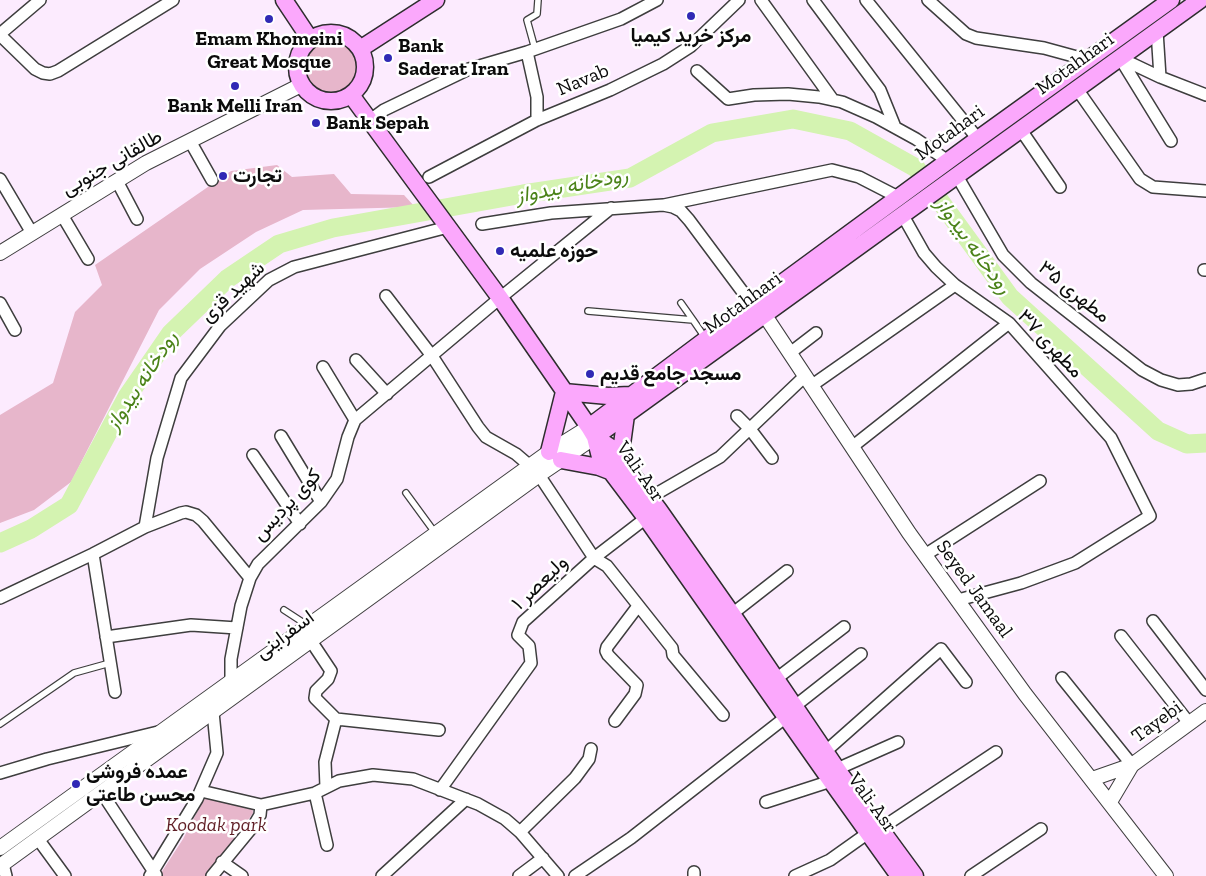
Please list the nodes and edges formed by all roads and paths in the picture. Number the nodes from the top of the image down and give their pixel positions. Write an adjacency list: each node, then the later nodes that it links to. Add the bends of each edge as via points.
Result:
1 (40, 0): 15 (street)
2 (173, 0): 15 (street, via 50,74 35,68)
3 (284, 0): 16 (main road)
4 (436, 0): 17 (main road)
5 (538, 0): 18 (lane, via 537,14 526,20)
6 (657, 0): 18 (street, via 621,19)
7 (739, 0): 29 (street, Navab, via 691,46 663,64)
8 (761, 0): 27 (street)
9 (813, 0): 30 (street, via 880,90)
10 (866, 0): 32 (street)
11 (928, 0): 20 (street, via 966,34 976,38 1044,48)
12 (1171, 0): 20 (main road, Motahari)
13 (1200, 0): 14 (main road, Motahhari)
14 (1157, 31): 19 (main road, Motahhari); 22 (street)
15 (0, 34)
16 (310, 39): 17 (main road, via 332,32 353,41); 23 (main road, via 298,55 296,65)
17 (360, 49): 25 (main road, via 365,69 363,79)
18 (531, 51): 28 (street, via 469,70); 29 (street)
19 (1120, 58): 22 (street); 24 (main road, Motahhari); 34 (street)
20 (1088, 60): 32 (main road, Motahari)
21 (697, 71): 27 (street, via 728,99 788,94)
22 (1160, 77): 26 (street)
23 (301, 85): 25 (main road, via 308,94 330,102); 33 (street, طالقانی جنوبی)
24 (1077, 89): 31 (main road, Motahhari); 44 (street, via 1140,179 1153,187)
25 (351, 95): 28 (main road, Vali-Asr)
26 (1206, 95)
27 (833, 100): 30 (street)
28 (369, 120): 52 (main road, Vali-Asr)
29 (537, 120): 36 (street, Navab)
30 (894, 127): 35 (street, via 916,139)
31 (1021, 130): 38 (main road, Motahhari); 42 (street)
32 (978, 139): 35 (main road, Motahari)
33 (190, 141): 40 (street); 41 (street, طالقانی جنوبی)
34 (1171, 141)
35 (945, 163): 37 (main road, Motahari)
36 (429, 177)
37 (926, 177): 43 (main road); 45 (main road, Motahari)
38 (955, 178): 43 (main road, Motahari); 72 (street, مطهری ۳۵, via 1003,255 1031,284 1142,370 1178,385)
39 (0, 179): 53 (street)
40 (212, 180)
41 (117, 181): 49 (street, طالقانی جنوبی); 50 (street)
42 (1060, 187)
43 (935, 191): 45 (main road, Motahari)
44 (1206, 191)
45 (909, 197): 46 (street, via 832,170); 48 (main road, Motahhari); 61 (main road, Motahari)
46 (663, 205): 47 (street); 61 (street, via 673,207 689,220 742,291)
47 (611, 208): 51 (street); 58 (street, کوی پردیس)
48 (902, 214): 56 (street, مطهری ۳۷, via 924,253); 61 (main road, Motahhari)
49 (62, 215): 53 (street, طالقانی جنوبی); 55 (street)
50 (137, 219)
51 (482, 224)
52 (448, 227): 58 (main road, Vali-Asr); 95 (street, شهید قزی, via 294,267 269,280 220,326 181,378 157,458)
53 (32, 233): 54 (street, طالقانی جنوبی)
54 (0, 253)
55 (88, 259)
56 (954, 285): 64 (street, مطهری ۳۷); 73 (street, ولیعصر ۱)
57 (386, 296): 69 (street)
58 (500, 298): 69 (street, کوی پردیس); 74 (main road, Vali-Asr)
59 (0, 303): 65 (street)
60 (681, 303): 63 (lane)
61 (760, 308): 67 (main road, Motahhari); 68 (street, Seyed Jamaal); 77 (main road, Motahhari)
62 (588, 311): 63 (lane)
63 (693, 320): 67 (lane)
64 (1008, 324): 83 (street); 103 (street, مطهری ۳۷, via 1112,438 1150,516 1075,564)
65 (15, 330)
66 (816, 333): 68 (street)
67 (706, 338): 76 (main road, Motahhari)
68 (790, 353): 73 (street, Seyed Jamaal)
69 (432, 356): 75 (street, کوی پردیس); 88 (street, via 486,437 516,454)
70 (356, 360): 75 (street)
71 (323, 367): 79 (street)
72 (1206, 379)
73 (808, 381): 80 (street, ولیعصر ۱); 83 (street, Seyed Jamaal)
74 (564, 392): 76 (main road); 81 (main road, Vali-Asr); 85 (main road)
75 (387, 394): 79 (street, کوی پردیس)
76 (630, 395): 81 (main road, Motahhari)
77 (626, 415): 81 (main road, Motahhari); 87 (main road)
78 (737, 416): 80 (street)
79 (356, 420): 91 (street, کوی پردیس, via 337,479)
80 (750, 429): 86 (street); 93 (street, ولیعصر ۱, via 720,457)
81 (592, 432): 85 (street, اسفراینی); 87 (main road, Vali-Asr, via 612,449)
82 (281, 436): 91 (street)
83 (852, 448): 98 (street, Seyed Jamaal)
84 (253, 455): 94 (street)
85 (555, 456): 87 (main road, via 599,467); 88 (street, اسفراینی)
86 (772, 458)
87 (616, 466): 93 (main road, Vali-Asr)
88 (535, 470): 92 (street, اسفراینی); 99 (street)
89 (1040, 481): 98 (street)
90 (406, 493): 96 (lane)
91 (321, 502): 94 (street, کوی پردیس)
92 (483, 508): 96 (street, اسفراینی); 113 (street, اسفراینی)
93 (651, 509): 99 (street, ولیعصر ۱); 106 (main road, Vali-Asr); 122 (main road, Vali-Asr)
94 (300, 524): 101 (street, کوی پردیس, via 269,551)
95 (145, 528): 97 (street); 101 (street, via 191,512 203,520)
96 (436, 534): 108 (street, اسفراینی)
97 (93, 554): 102 (street); 112 (street)
98 (925, 555): 103 (street, Seyed Jamaal)
99 (594, 558): 104 (street, via 607,566); 141 (street, ولیعصر ۱, via 523,622 518,634 529,646 532,663)
100 (787, 571): 106 (street)
101 (250, 578): 110 (street, کوی پردیس)
102 (0, 598)
103 (958, 600): 139 (street, Seyed Jamaal, via 1025,694)
104 (638, 606): 125 (street); 127 (street, via 606,651 637,685 635,694)
105 (284, 610): 108 (lane)
106 (732, 614): 117 (main road, Vali-Asr)
107 (1153, 621): 120 (street)
108 (309, 626): 118 (street, اسفراینی)
109 (844, 627): 117 (street)
110 (237, 628): 112 (street, via 191,625); 118 (street, کوی پردیس, via 230,659)
111 (1121, 636): 128 (street)
112 (106, 637): 115 (street)
113 (311, 641): 124 (street, اسفراینی); 126 (street, via 331,671 316,691 315,698)
114 (861, 654): 122 (street)
115 (110, 663): 121 (street); 129 (lane, via 74,673)
116 (1062, 678): 136 (street)
117 (776, 679): 122 (main road, Vali-Asr)
118 (231, 682): 130 (street, اسفراینی)
119 (966, 682): 134 (street, via 941,649)
120 (1206, 690)
121 (115, 692)
122 (790, 711): 134 (main road, Vali-Asr); 138 (main road, Vali-Asr); 165 (street, via 631,838)
123 (1206, 711): 128 (street, Tayebi)
124 (213, 712): 142 (street, via 217,753); 143 (street, اسفراینی)
125 (722, 715)
126 (336, 719): 131 (street); 140 (street, via 325,762)
127 (615, 722)
128 (1189, 723): 136 (street, Tayebi)
129 (0, 724)
130 (164, 730): 137 (street); 154 (street, اسفراینی)
131 (439, 730)
132 (898, 742): 138 (street)
133 (591, 749): 151 (street, via 589,759 575,778)
134 (826, 751): 138 (main road, Vali-Asr)
135 (996, 752): 150 (street)
136 (1132, 765): 139 (street, Tayebi); 147 (street, Tayebi)
137 (0, 772)
138 (836, 775): 146 (street); 150 (main road, Vali-Asr)
139 (1092, 779): 147 (street, Seyed Jamaal)
140 (326, 787): 141 (street, via 339,781 374,775 413,779); 144 (street)
141 (440, 790): 145 (street)
142 (201, 791): 148 (street); 158 (street)
143 (102, 792): 152 (street, اسفراینی); 158 (street)
144 (315, 793): 148 (street); 153 (street)
145 (466, 800): 151 (street, via 505,819); 162 (street)
146 (766, 802)
147 (1110, 802): 170 (street, Seyed Jamaal)
148 (262, 806): 156 (street, via 254,825)
149 (1041, 829): 169 (street)
150 (874, 831): 166 (street, via 830,860); 167 (main road, Vali-Asr); 168 (main road, Vali-Asr)
151 (520, 832): 155 (street)
152 (38, 839): 157 (street, اسفراینی); 159 (street)
153 (327, 845)
154 (0, 848)
155 (543, 858): 163 (street); 164 (street)
156 (222, 862): 160 (street); 161 (street)
157 (3, 869)
158 (153, 874)
159 (65, 876)
160 (212, 876)
161 (242, 876)
162 (382, 876)
163 (519, 876)
164 (558, 876)
165 (575, 876)
166 (795, 876)
167 (899, 876)
168 (915, 876)
169 (970, 876)
170 (1166, 876)

